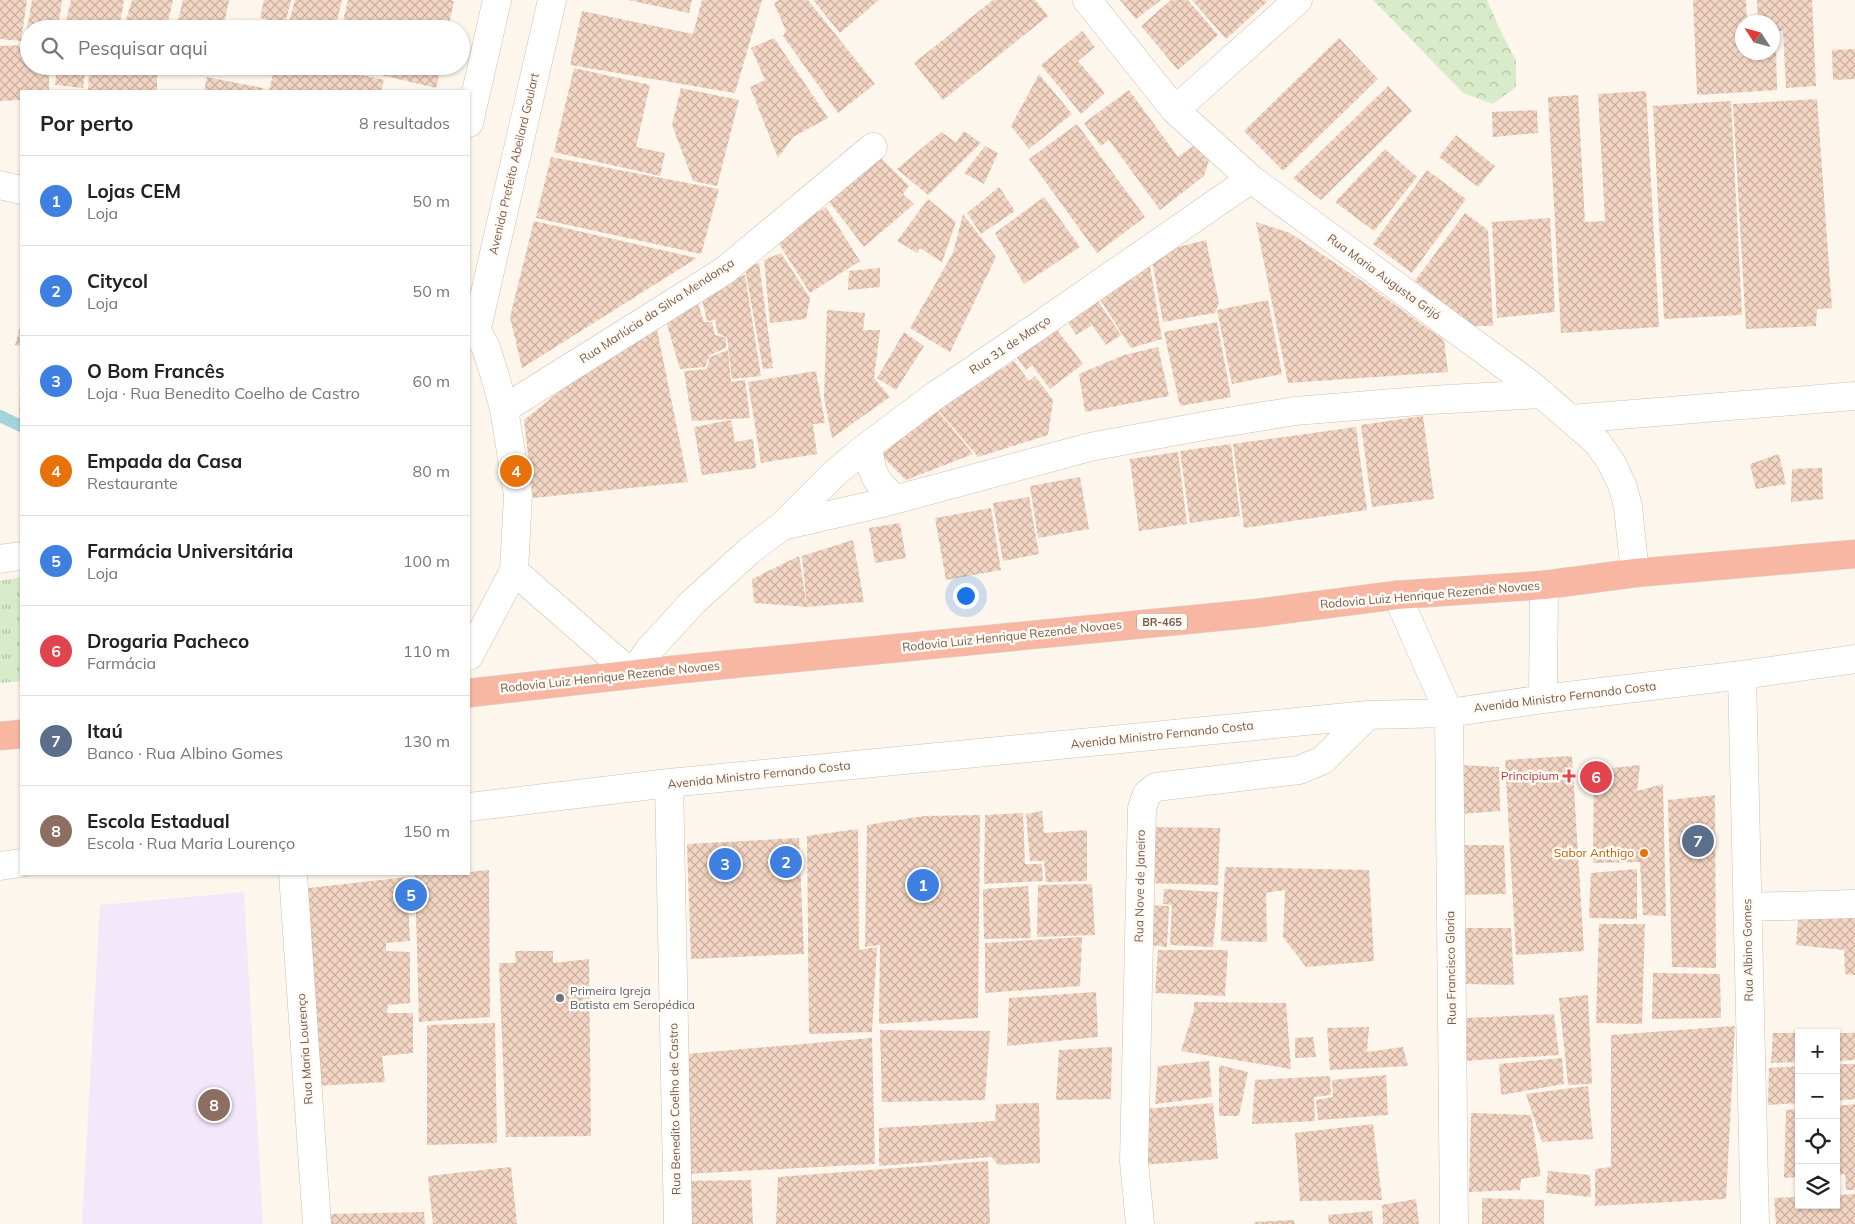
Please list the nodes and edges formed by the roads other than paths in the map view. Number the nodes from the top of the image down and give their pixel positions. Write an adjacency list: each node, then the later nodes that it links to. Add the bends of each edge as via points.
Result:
1 (497, 0): 6 (street)
2 (552, 0): 9 (street, Avenida Prefeito Abeilard Goulart)
3 (1087, 0): 5 (street, Rua Maria Augusta Grijó)
4 (1298, 0): 5 (street)
5 (1175, 110): 8 (street, Rua Maria Augusta Grijó)
6 (470, 119)
7 (873, 147): 12 (street, Rua Marlúcia da Silva Mendonça, via 724,271)
8 (1251, 179): 10 (street, Rua Maria Augusta Grijó); 14 (street, Rua 31 de Março, via 936,395)
9 (473, 322): 12 (street, Avenida Prefeito Abeilard Goulart, via 486,348)
10 (1542, 394): 13 (street, Rua Maria Augusta Grijó); 15 (street, via 1295,411 1090,447)
11 (1855, 396): 13 (street)
12 (504, 410): 20 (street, Avenida Prefeito Abeilard Goulart, via 518,495)
13 (1571, 420): 21 (street, Rua Maria Augusta Grijó, via 1597,442 1623,487)
14 (869, 445): 15 (street, via 872,470); 16 (street, Rua 31 de Março, via 835,473)
15 (896, 499): 16 (street)
16 (782, 526): 26 (street, via 692,603 649,650)
17 (1855, 554): 21 (highway, Rodovia Luiz Henrique Rezende Novaes / BR-465)
18 (20, 556): 19 (street)
19 (0, 559)
20 (514, 571): 24 (street, Avenida Prefeito Abeilard Goulart); 26 (street)
21 (1635, 573): 22 (highway, Rodovia Luiz Henrique Rezende Novaes / BR-465)
22 (1544, 585): 23 (highway, Rodovia Luiz Henrique Rezende Novaes / BR-465); 29 (street)
23 (1397, 595): 26 (highway, Rodovia Luiz Henrique Rezende Novaes / BR-465, via 1258,612); 30 (street)
24 (470, 654)
25 (1855, 659): 27 (street, Avenida Ministro Fernando Costa)
26 (632, 674): 28 (highway, Rodovia Luiz Henrique Rezende Novaes / BR-465)
27 (1742, 675): 29 (street, Avenida Ministro Fernando Costa); 40 (street, Rua Albino Gomes)
28 (470, 693)
29 (1542, 699): 30 (street, Avenida Ministro Fernando Costa)
30 (1449, 713): 31 (street, Avenida Ministro Fernando Costa); 44 (street, Rua Francisco Gloria)
31 (1368, 714): 34 (street, Avenida Ministro Fernando Costa); 43 (street, Rua Nove de Janeiro, via 1323,760 1299,770 1156,787 1147,794 1142,808 1134,1152)
32 (20, 734): 33 (highway)
33 (0, 736)
34 (669, 783): 35 (street, Avenida Ministro Fernando Costa); 42 (street, Rua Benedito Coelho de Castro)
35 (470, 807)
36 (20, 863): 37 (street)
37 (0, 866)
38 (294, 875): 41 (street, Rua Maria Lourenço)
39 (1855, 904): 40 (street)
40 (1747, 907): 45 (street, Rua Albino Gomes)
41 (317, 1224)
42 (678, 1224)
43 (1140, 1224)
44 (1454, 1224)
45 (1754, 1224)

